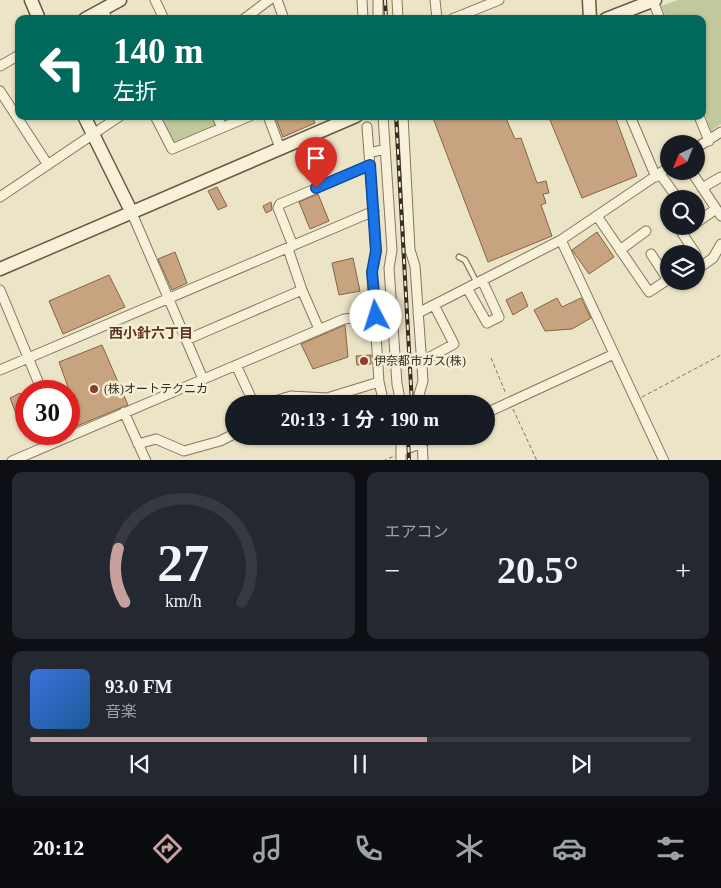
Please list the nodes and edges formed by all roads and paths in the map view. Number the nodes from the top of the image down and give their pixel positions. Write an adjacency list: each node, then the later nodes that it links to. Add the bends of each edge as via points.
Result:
1 (31, 0): 14 (street)
2 (120, 0): 13 (street)
3 (155, 0): 15 (street)
4 (269, 0): 16 (street)
5 (278, 0): 17 (street)
6 (362, 0): 18 (street)
7 (378, 0): 19 (street)
8 (397, 0): 20 (street)
9 (435, 0): 21 (street)
10 (499, 0): 22 (street)
11 (588, 0): 23 (street)
12 (654, 0): 24 (street); 25 (street)
13 (105, 14)
14 (37, 15)
15 (162, 15)
16 (249, 15)
17 (283, 15)
18 (363, 15)
19 (378, 15)
20 (398, 15)
21 (437, 15)
22 (462, 15)
23 (590, 15)
24 (616, 15)
25 (659, 15)
26 (15, 57): 27 (street)
27 (0, 66)
28 (0, 91): 29 (street)
29 (15, 114)
30 (19, 120): 51 (street)
31 (86, 120): 45 (street)
32 (114, 120): 45 (street)
33 (157, 120): 43 (street, via 172,148)
34 (219, 120): 43 (street)
35 (241, 120): 43 (street)
36 (270, 120): 48 (street)
37 (346, 120): 48 (street)
38 (383, 120): 49 (street)
39 (403, 120): 81 (street, via 410,250 415,266)
40 (632, 120): 53 (street)
41 (700, 120): 46 (street)
42 (367, 127): 50 (street)
43 (222, 128)
44 (721, 132): 46 (street)
45 (93, 135): 51 (street); 60 (street)
46 (708, 141): 47 (street)
47 (705, 143)
48 (280, 148): 60 (street)
49 (384, 149): 50 (street); 97 (street)
50 (369, 153): 52 (street)
51 (48, 165): 58 (street)
52 (370, 165): 61 (street); 67 (street, via 280,204 278,208)
53 (658, 175): 57 (street); 62 (street)
54 (721, 176): 56 (street)
55 (697, 180): 56 (street)
56 (702, 188): 59 (street)
57 (670, 190)
58 (1, 194)
59 (718, 207): 63 (street)
60 (131, 211): 72 (street); 79 (street)
61 (374, 211): 67 (street); 82 (street, via 376,251 372,272)
62 (597, 216): 65 (street); 68 (street)
63 (705, 216)
64 (646, 231): 68 (street)
65 (560, 240): 74 (street); 85 (street)
66 (721, 244): 71 (street, via 714,258)
67 (290, 247): 78 (street); 79 (street)
68 (620, 250): 75 (street, via 648,292)
69 (650, 254): 73 (street)
70 (458, 257): 74 (lane, via 465,260)
71 (705, 264)
72 (0, 268)
73 (660, 268)
74 (480, 282): 76 (street); 76 (street, via 499,317 487,323)
75 (660, 285)
76 (467, 288): 80 (street)
77 (0, 290): 87 (street)
78 (302, 290): 83 (street); 84 (street)
79 (168, 299): 84 (street); 87 (street)
80 (434, 305): 81 (street); 88 (street, via 454,344)
81 (418, 314): 88 (street)
82 (376, 316): 83 (street, via 344,319); 93 (street)
83 (319, 329): 89 (street)
84 (186, 340): 91 (street)
85 (614, 354): 99 (street); 100 (street)
86 (721, 355): 99 (path)
87 (28, 358): 90 (street); 92 (street)
88 (421, 362): 98 (street, via 423,381)
89 (236, 365): 91 (street); 94 (street)
90 (0, 370)
91 (203, 379): 101 (street)
92 (37, 380)
93 (380, 382): 95 (street); 96 (street)
94 (250, 395)
95 (337, 395)
96 (382, 395)
97 (398, 395)
98 (419, 395)
99 (636, 400): 113 (street)
100 (495, 409)
101 (124, 412): 102 (street); 104 (street)
102 (80, 429)
103 (225, 438): 104 (street, via 184,451 156,438)
104 (138, 444): 110 (street)
105 (43, 445): 109 (street)
106 (415, 445): 108 (street)
107 (422, 445): 112 (street)
108 (401, 456): 111 (path)
109 (12, 460)
110 (146, 460)
111 (383, 460)
112 (423, 460)
113 (664, 460)

